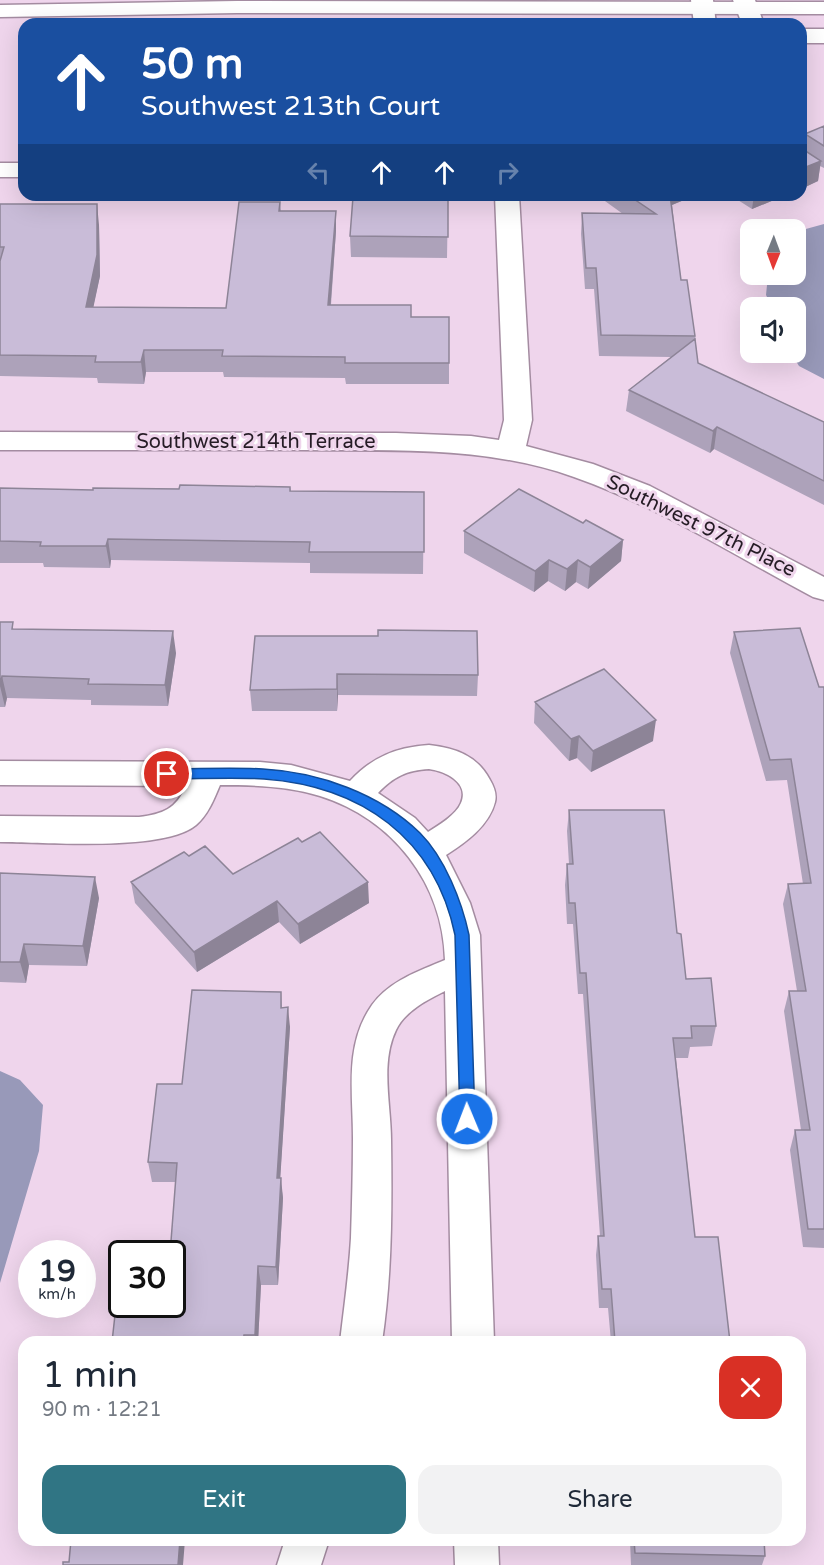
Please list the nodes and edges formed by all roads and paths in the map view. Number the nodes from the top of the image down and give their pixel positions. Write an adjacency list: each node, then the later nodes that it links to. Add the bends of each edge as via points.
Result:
1 (824, 8): 4 (street)
2 (0, 11): 3 (street, via 226,7)
3 (704, 11): 4 (street)
4 (748, 11)
5 (807, 36): 6 (street)
6 (824, 36)
7 (0, 170): 8 (street)
8 (18, 170)
9 (507, 201): 11 (street, via 518,420)
10 (0, 441): 11 (street, Southwest 214th Terrace, via 396,442)
11 (511, 450): 12 (street, Southwest 97th Place, via 583,470 640,492)
12 (824, 590)
13 (0, 773): 14 (street)
14 (208, 774): 15 (street, via 291,777); 16 (street, via 195,804 169,826 139,830)
15 (356, 797): 17 (street, via 397,822); 17 (street, via 381,770 406,759 437,758 470,772 479,792 475,809)
16 (0, 829)
17 (426, 851): 18 (street, via 441,874 458,915)
18 (464, 967): 19 (street, via 411,992 382,1019 376,1032 370,1077 369,1276); 20 (street)
19 (362, 1336)
20 (473, 1336)
21 (305, 1546): 23 (street)
22 (476, 1546): 24 (street)
23 (299, 1565)
24 (477, 1565)

